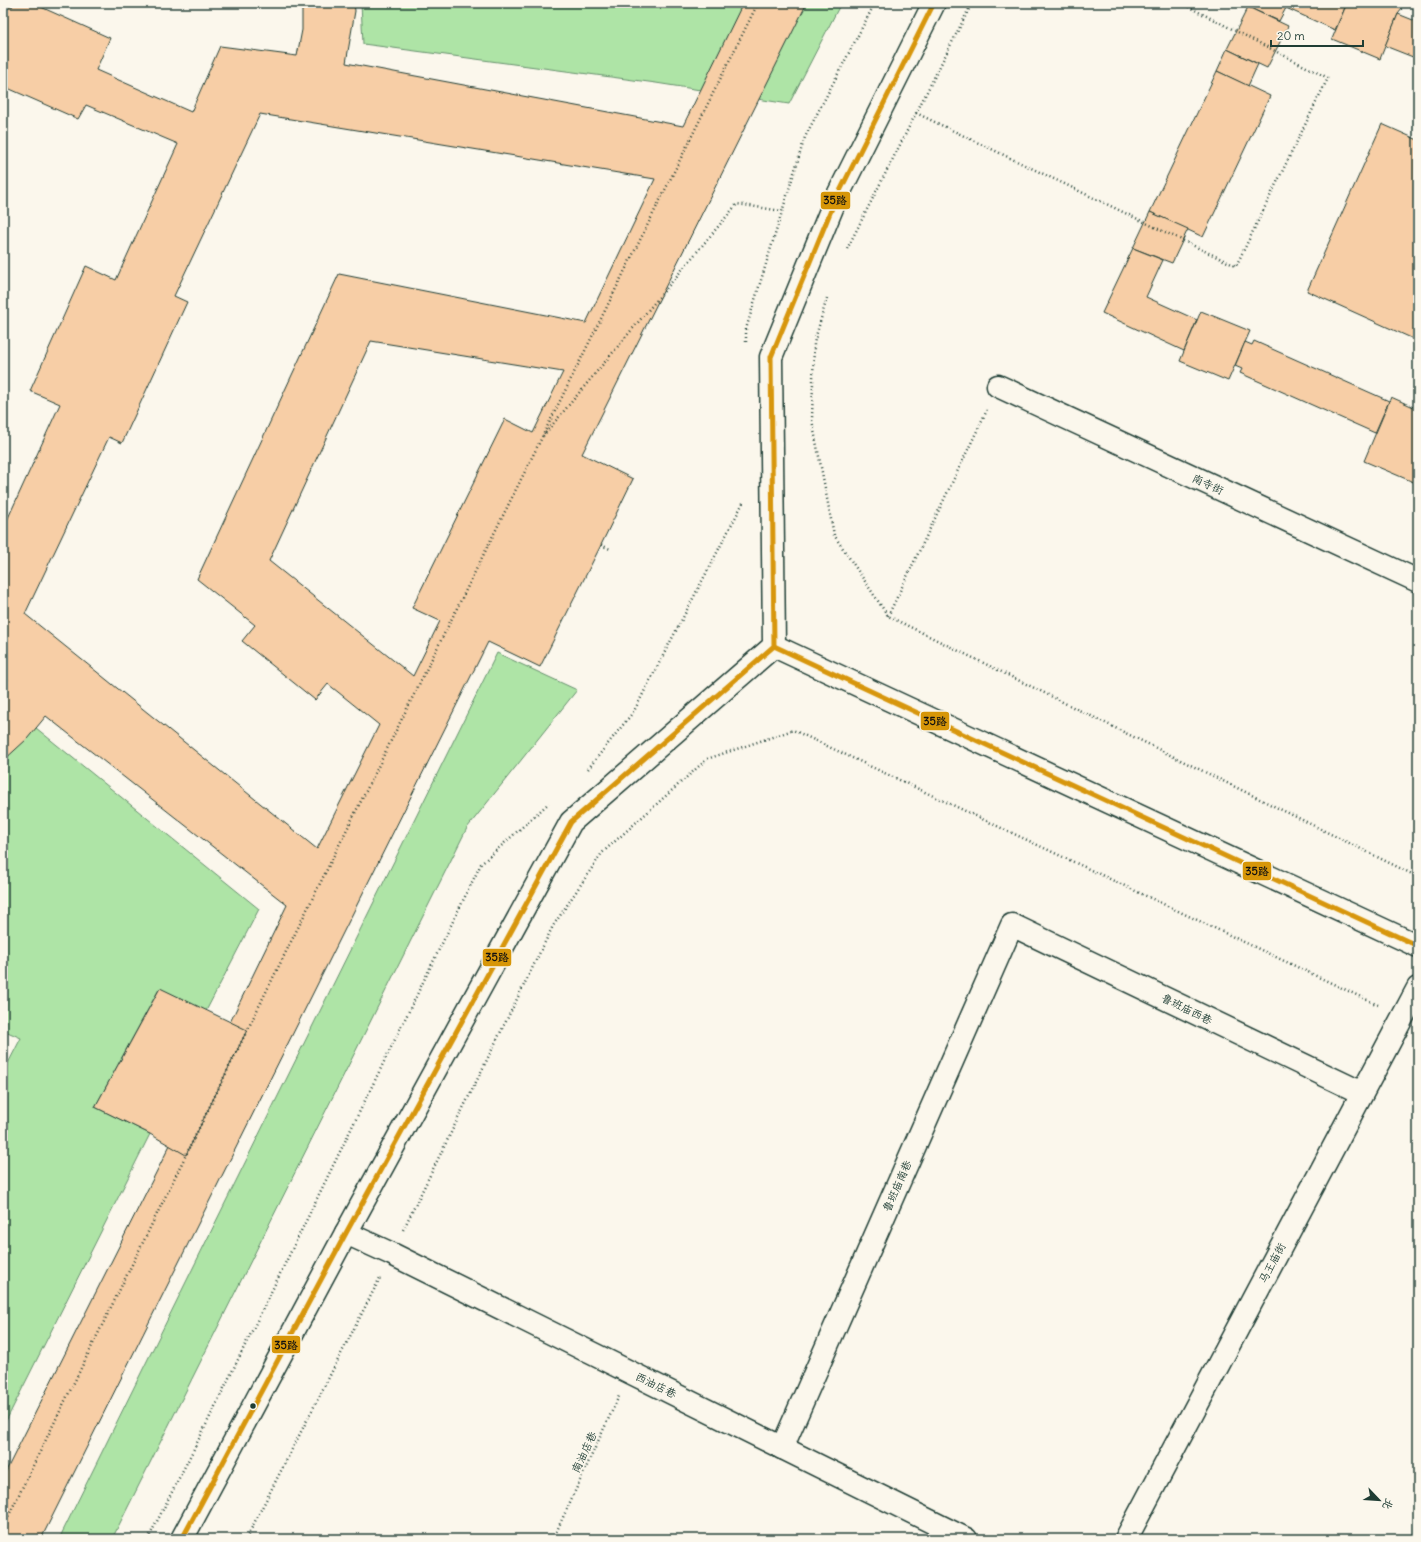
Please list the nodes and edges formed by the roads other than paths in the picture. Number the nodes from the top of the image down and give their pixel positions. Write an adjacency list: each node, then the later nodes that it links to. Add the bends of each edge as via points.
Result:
1 (934, 3): 4 (street, via 834,203 771,357)
2 (998, 386): 3 (street, 南寺街)
3 (1418, 581)
4 (774, 646): 6 (street); 9 (street, via 571,822)
5 (1012, 925): 8 (street, 鲁班庙西巷); 10 (street, 鲁班庙南巷)
6 (1418, 946)
7 (1418, 988): 8 (street, 马王庙街)
8 (1362, 1093): 13 (street, 马王庙街)
9 (346, 1233): 10 (street, 西油店巷); 11 (street)
10 (782, 1448): 12 (street, 西油店巷)
11 (182, 1539)
12 (966, 1539)
13 (1126, 1539)

